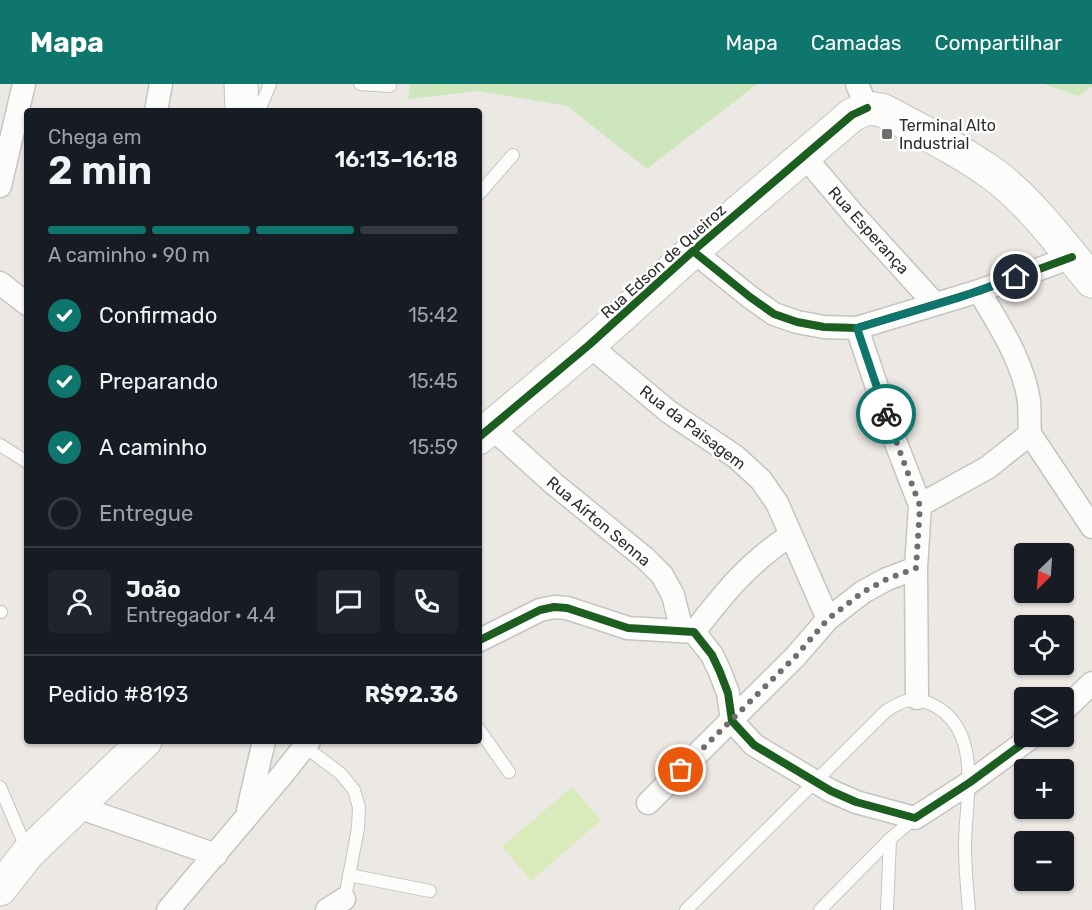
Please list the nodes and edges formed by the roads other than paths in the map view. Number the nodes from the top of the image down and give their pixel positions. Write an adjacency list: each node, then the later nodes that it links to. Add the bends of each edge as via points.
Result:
1 (24, 84): 13 (street)
2 (161, 84): 8 (street)
3 (241, 84): 9 (street)
4 (270, 84): 10 (lane)
5 (360, 84): 6 (lane)
6 (390, 86)
7 (862, 96): 12 (street, Rua Edson de Queiroz, via 852,115); 16 (street, via 993,174 1015,193)
8 (157, 108)
9 (242, 108)
10 (260, 108)
11 (513, 155): 14 (lane)
12 (804, 156): 15 (street, Rua Edson de Queiroz); 20 (street, Rua Esperança)
13 (0, 186)
14 (482, 190)
15 (693, 251): 21 (street, via 774,314 824,327); 22 (street, Rua Edson de Queiroz)
16 (1082, 269): 18 (street)
17 (0, 283): 19 (street)
18 (979, 291): 20 (street); 24 (street, via 1022,373 1029,401)
19 (24, 302)
20 (935, 304): 21 (street)
21 (857, 328): 27 (street)
22 (589, 345): 23 (street, Rua Edson de Queiroz); 29 (street, Rua da Paisagem, via 669,412 736,456 761,480 777,503)
23 (485, 433): 32 (street, Rua Aírton Senna, via 646,559 662,575)
24 (1030, 434): 27 (street, via 987,468); 28 (street)
25 (0, 445): 26 (lane)
26 (24, 460)
27 (920, 506): 30 (street)
28 (1092, 527)
29 (791, 535): 31 (street, Rua da Paisagem); 32 (street, via 745,570)
30 (916, 568): 31 (street, via 863,592); 35 (street)
31 (828, 619): 37 (street)
32 (688, 632): 33 (street, via 628,628 554,607); 37 (street, via 712,655 728,693)
33 (482, 638)
34 (1092, 683): 36 (street)
35 (917, 698): 44 (lane, via 899,702 886,711); 45 (lane, via 946,713 958,730 966,750)
36 (1074, 700)
37 (732, 721): 44 (street, via 754,745); 47 (street)
38 (482, 734): 43 (lane)
39 (142, 744): 48 (street)
40 (263, 744): 49 (street)
41 (306, 744): 49 (street); 54 (lane, via 354,790 359,807 358,828)
42 (1018, 747): 45 (street)
43 (509, 772)
44 (814, 783): 50 (street, via 856,802); 58 (lane)
45 (969, 783): 50 (street); 61 (lane, via 965,845)
46 (0, 787): 53 (lane)
47 (648, 803)
48 (78, 807): 52 (street); 53 (street)
49 (246, 818): 52 (street)
50 (915, 819): 51 (lane)
51 (890, 839): 59 (lane); 60 (lane)
52 (216, 855): 57 (street)
53 (11, 868)
54 (349, 875): 55 (lane); 56 (lane)
55 (430, 891)
56 (338, 906)
57 (168, 910)
58 (686, 910)
59 (820, 910)
60 (887, 910)
61 (969, 910)

